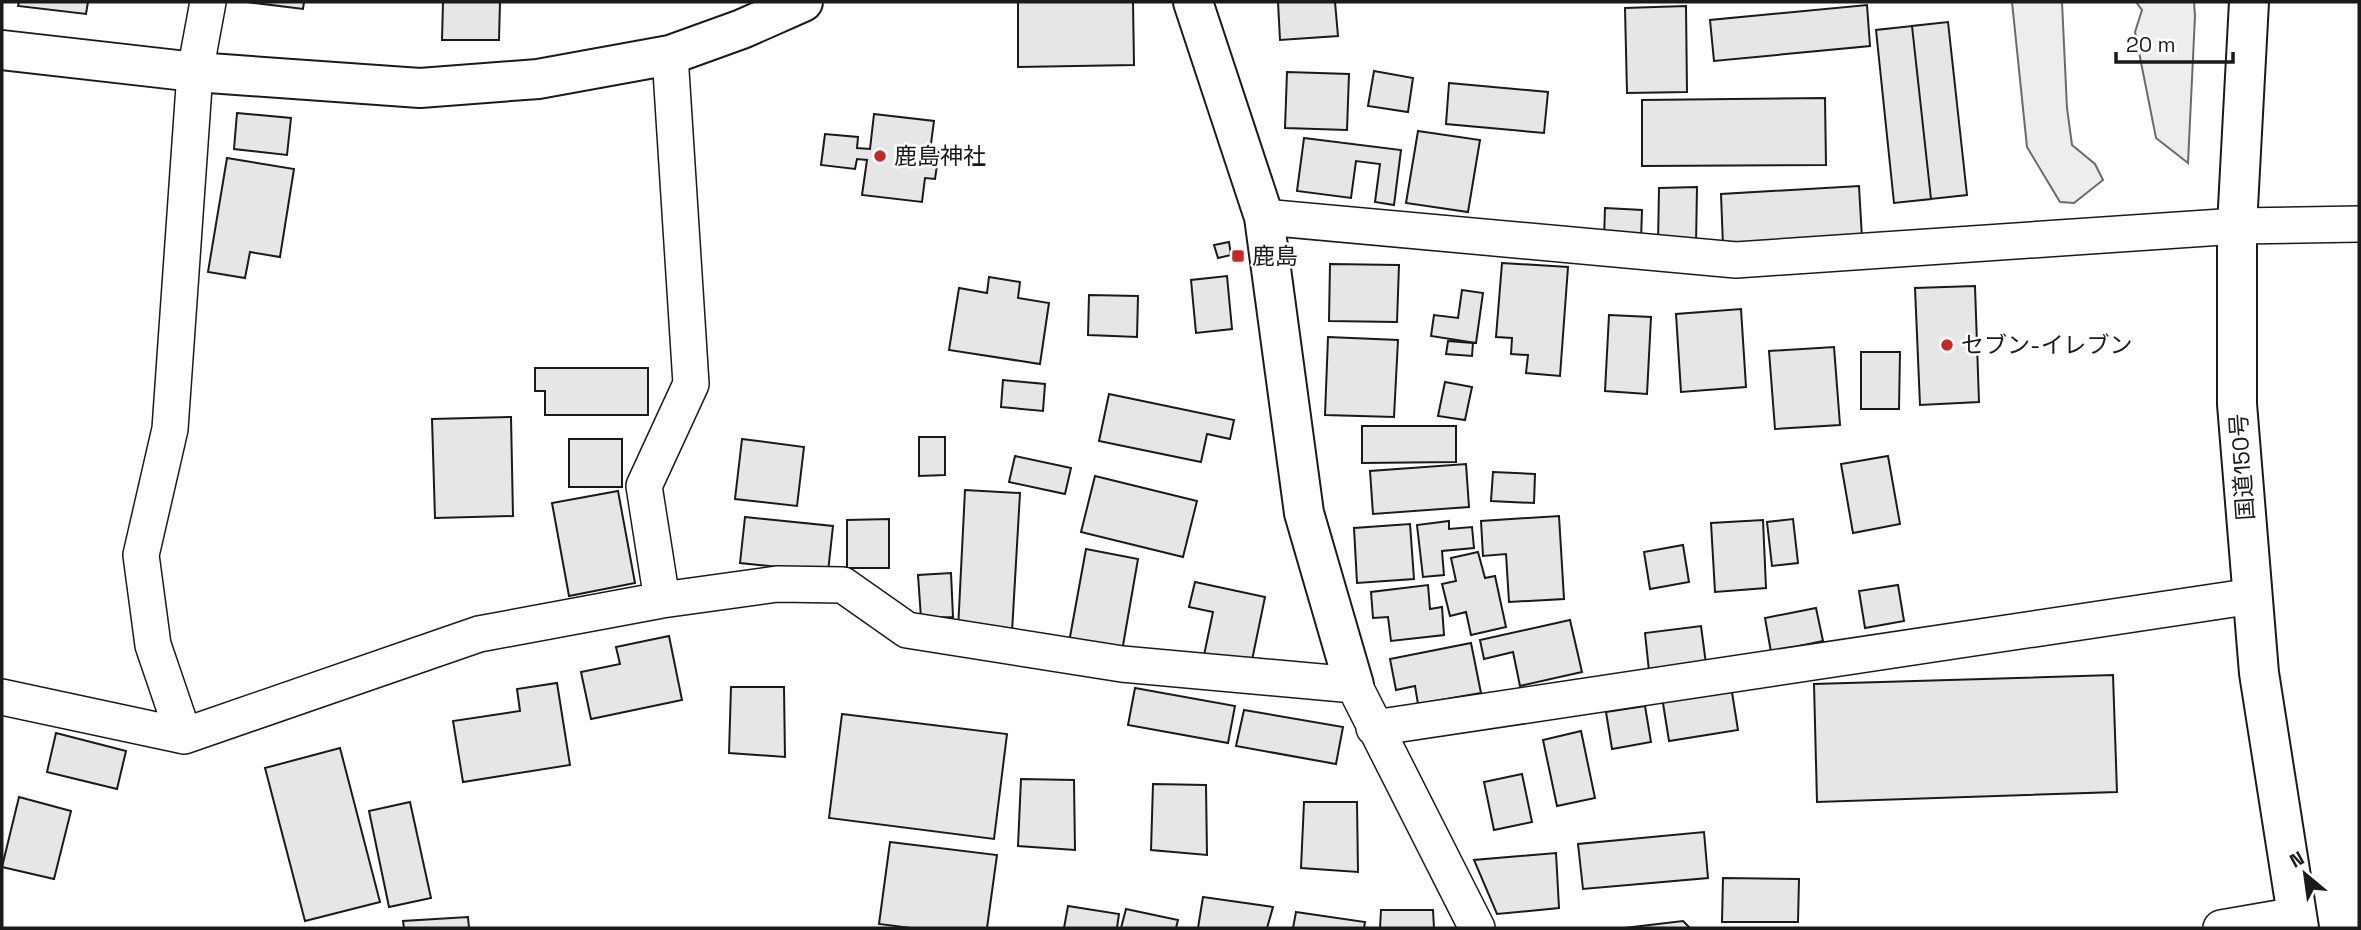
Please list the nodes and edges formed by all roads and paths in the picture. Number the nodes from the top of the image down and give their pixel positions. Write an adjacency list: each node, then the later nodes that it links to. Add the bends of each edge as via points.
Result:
1 (208, 2): 7 (street)
2 (803, 2): 6 (main road)
3 (1193, 2): 8 (main road)
4 (2249, 2): 10 (main road, 国道150号)
5 (2, 50): 7 (main road)
6 (670, 55): 7 (main road, via 538,79 420,88); 12 (street, via 691,384 644,486)
7 (195, 72): 16 (street, via 170,429 141,555 153,645)
8 (1264, 217): 10 (street, via 1736,260); 13 (main road, via 1304,513)
9 (2359, 224): 10 (street)
10 (2237, 226): 11 (main road, 国道150号, via 2237,404)
11 (2253, 596): 15 (street); 17 (main road, 国道150号, via 2259,673)
12 (662, 600): 13 (street, via 777,584 843,585 907,630 1122,664); 16 (street, via 479,634)
13 (1354, 685): 15 (street)
14 (2, 696): 16 (street)
15 (1374, 729): 18 (street)
16 (184, 736)
17 (2297, 922): 19 (street)
18 (1477, 928)
19 (2221, 928)

